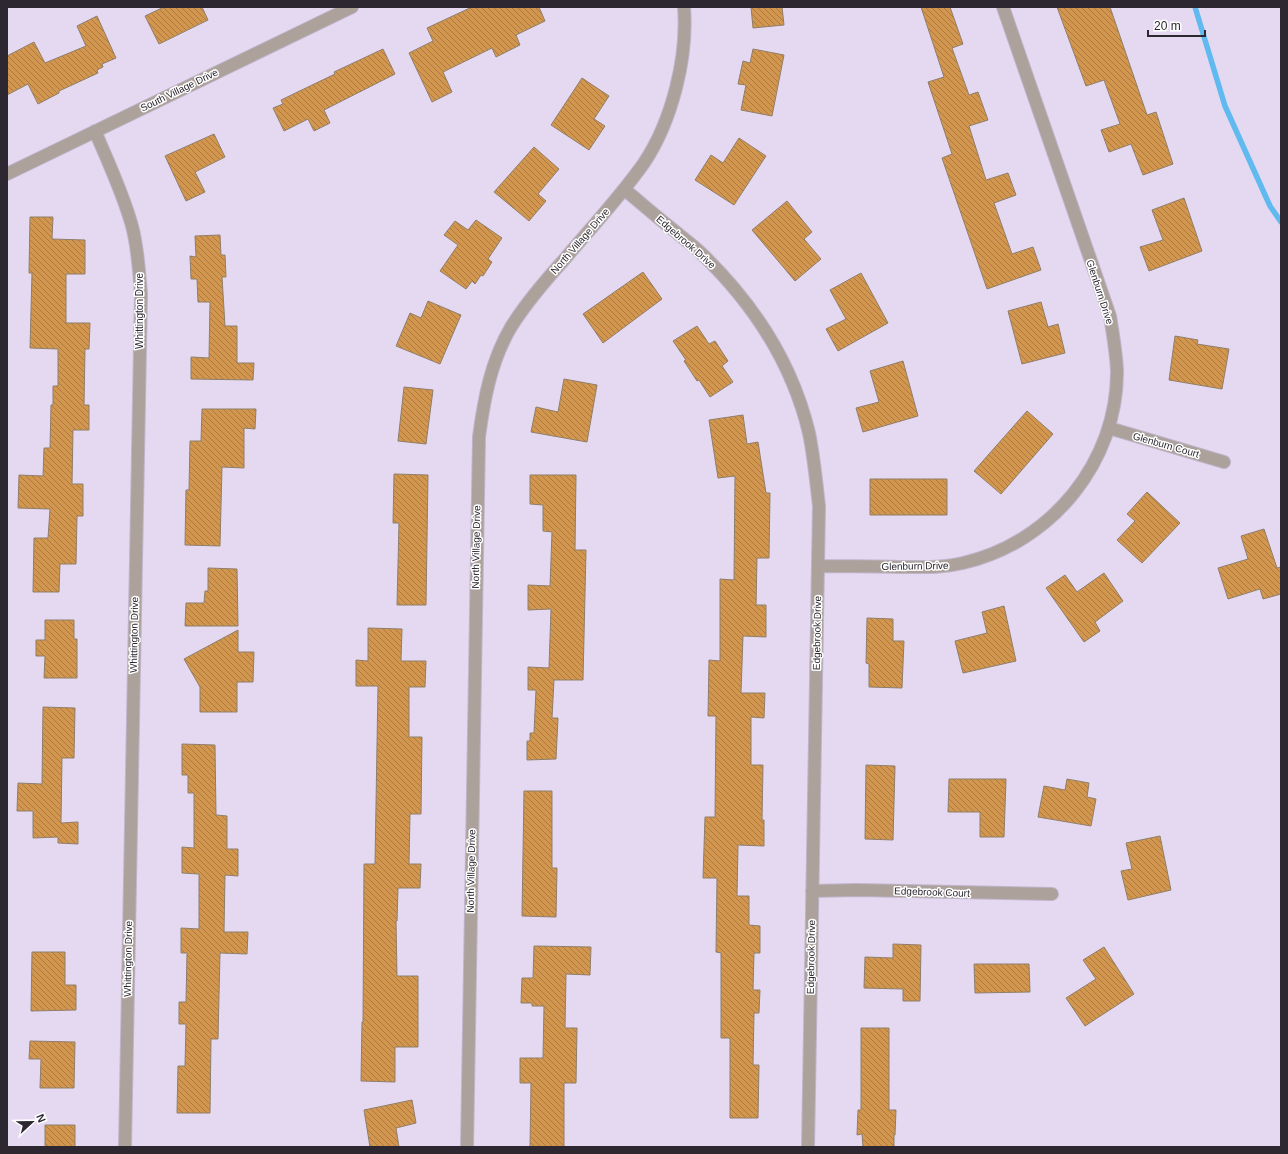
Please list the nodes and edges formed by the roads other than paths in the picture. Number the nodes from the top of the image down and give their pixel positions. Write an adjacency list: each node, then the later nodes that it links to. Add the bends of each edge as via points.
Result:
1 (352, 7): 4 (street, South Village Drive)
2 (684, 7): 6 (street, North Village Drive, via 683,49 675,93 664,125 645,161)
3 (1003, 7): 7 (street, Glenburn Drive, via 1110,316 1117,371)
4 (95, 131): 5 (street, South Village Drive); 12 (street, Whittington Drive, via 123,196 133,228 141,294)
5 (7, 174)
6 (624, 189): 9 (street, Edgebrook Drive, via 700,252 734,287 763,326 781,358 798,398 815,469 819,506); 13 (street, North Village Drive, via 527,302 497,356 485,396 478,445)
7 (1108, 428): 8 (street, Glenburn Court); 9 (street, Glenburn Drive, via 1091,469 1076,491 1059,511 1038,529 1011,545 962,564 937,567)
8 (1224, 462)
9 (818, 566): 10 (street, Edgebrook Drive)
10 (812, 891): 11 (street, Edgebrook Court); 14 (street, Edgebrook Drive)
11 (1052, 894)
12 (125, 1147)
13 (466, 1147)
14 (808, 1147)

